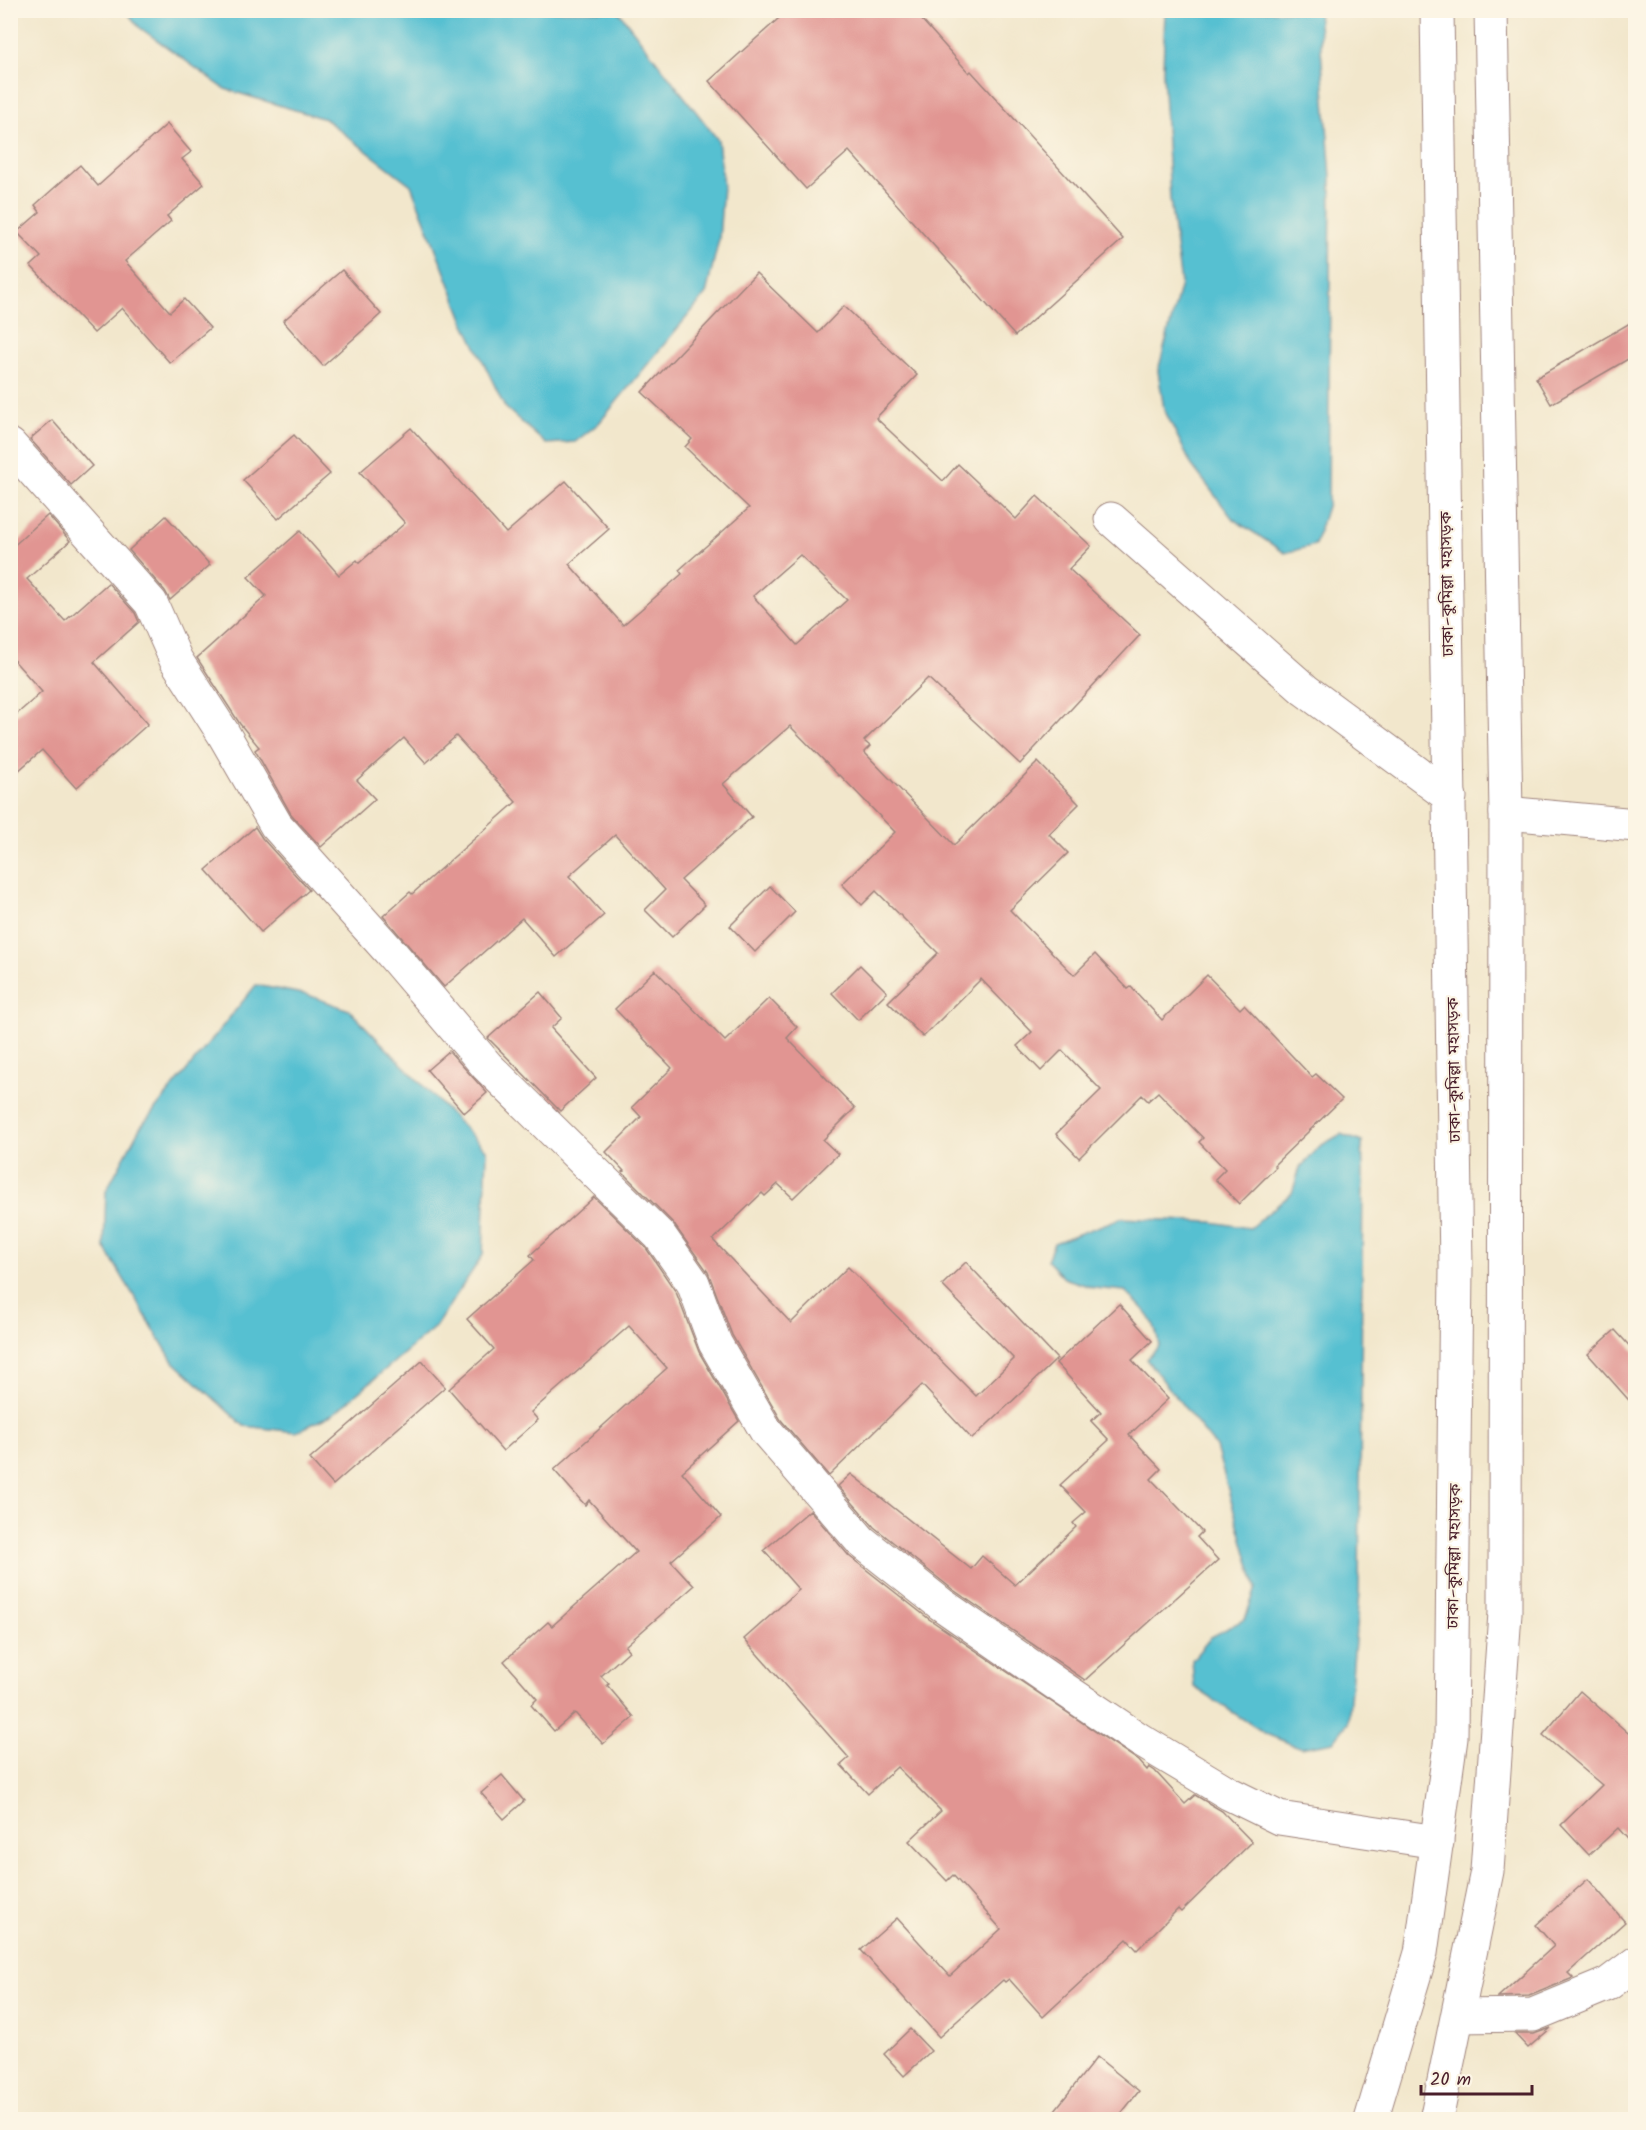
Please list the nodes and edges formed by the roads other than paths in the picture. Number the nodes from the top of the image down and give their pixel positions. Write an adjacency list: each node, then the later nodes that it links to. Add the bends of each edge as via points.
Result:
1 (1437, 10): 5 (main road, ঢাকা–কুমিল্লা মহাসড়ক)
2 (1491, 10): 6 (main road)
3 (10, 445): 8 (main road, via 151,603 176,660 276,825 487,1066 660,1236 693,1283 715,1343 766,1431 861,1541 941,1604 1058,1685 1230,1794 1279,1818)
4 (1111, 519): 5 (main road, via 1305,690)
5 (1450, 797): 8 (main road, ঢাকা–কুমিল্লা মহাসড়ক, via 1456,1267 1451,1738)
6 (1506, 813): 7 (main road); 10 (main road, via 1505,1613 1488,1871)
7 (1635, 825)
8 (1437, 1842): 11 (main road, ঢাকা–কুমিল্লা মহাসড়ক, via 1421,1953)
9 (1635, 1963): 10 (main road, via 1608,1984 1533,2015)
10 (1458, 2016): 12 (main road)
11 (1371, 2120)
12 (1436, 2120)

